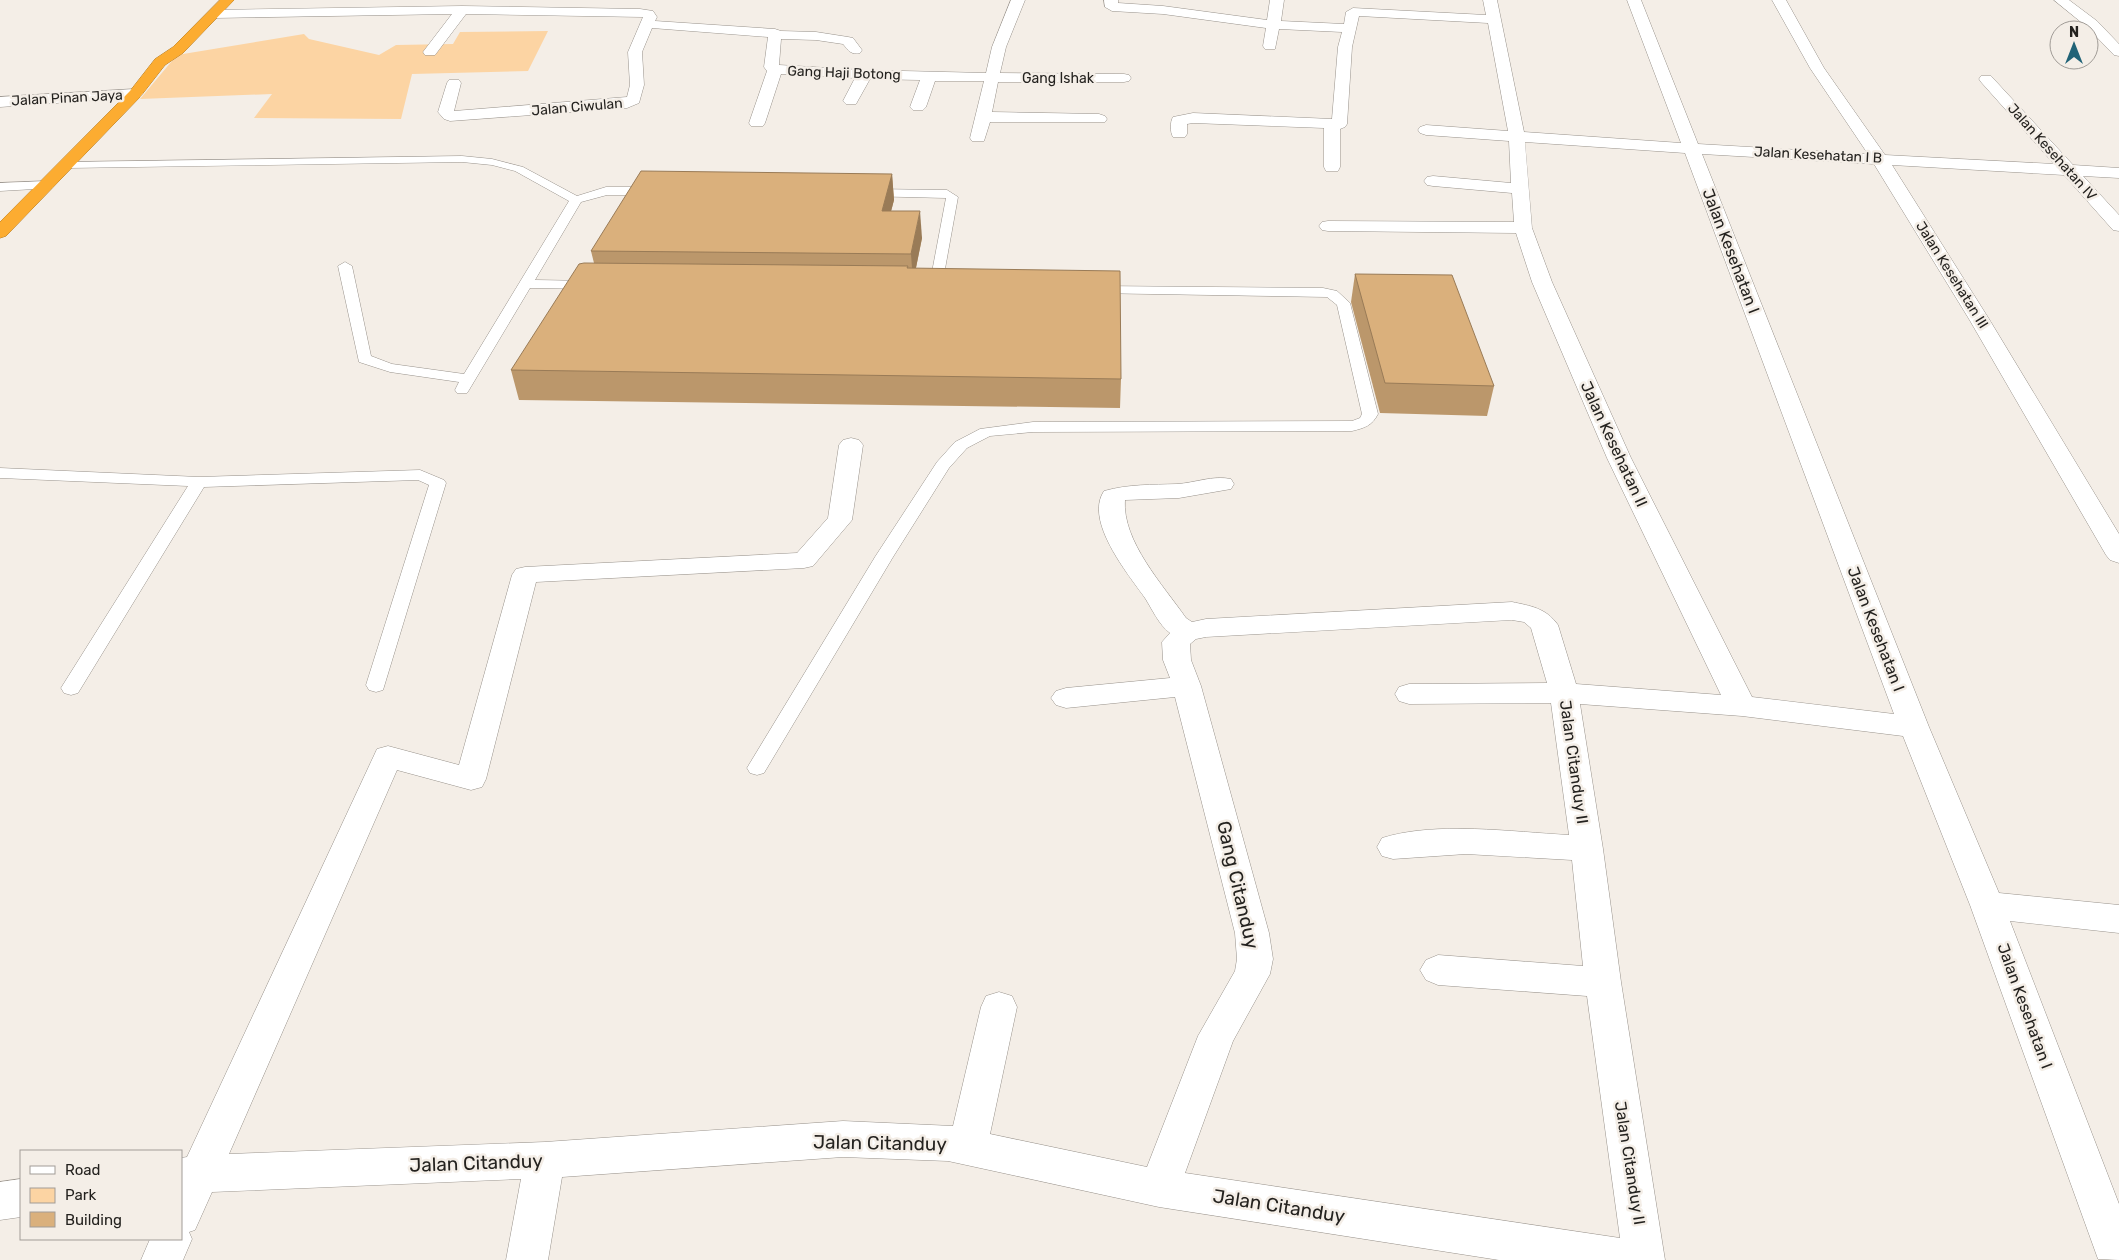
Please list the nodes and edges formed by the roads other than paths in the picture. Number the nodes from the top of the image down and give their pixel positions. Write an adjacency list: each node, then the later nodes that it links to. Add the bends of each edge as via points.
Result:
1 (227, 0): 10 (highway)
2 (1018, 0): 24 (street, via 999,47)
3 (1111, 0): 13 (street, via 1112,7 1163,10)
4 (1277, 0): 13 (street)
5 (1634, 0): 40 (street, Jalan Kesehatan I)
6 (1779, 0): 41 (street, Jalan Kesehatan III, via 1817,68)
7 (2061, 0): 19 (street, via 2092,24)
8 (1492, 9): 14 (street, via 1353,12); 39 (street, Jalan Kesehatan II)
9 (462, 10): 10 (street); 12 (street, via 640,13 650,17); 18 (street)
10 (214, 14): 20 (highway, via 178,50)
11 (187, 21): 20 (highway, via 160,50)
12 (646, 24): 15 (street, via 767,31); 27 (street, Jalan Ciwulan, via 635,52 637,85 634,100 627,103 450,116 446,112)
13 (1274, 25): 14 (street); 16 (street)
14 (1350, 28): 35 (street, via 1345,47 1339,124)
15 (775, 35): 17 (street, via 848,41); 21 (street, Gang Haji Botong, via 771,67)
16 (1270, 46)
17 (855, 50)
18 (430, 52)
19 (2119, 52)
20 (160, 62): 28 (highway)
21 (775, 69): 22 (street, Gang Haji Botong); 34 (street)
22 (865, 74): 23 (street, Gang Haji Botong); 29 (street)
23 (929, 76): 24 (street, Gang Haji Botong); 31 (street)
24 (992, 77): 25 (street, Gang Ishak); 32 (street)
25 (1124, 78)
26 (1986, 78): 44 (street, Jalan Kesehatan IV)
27 (454, 83)
28 (135, 94): 30 (street, Jalan Pinan Jaya); 42 (highway)
29 (851, 101)
30 (0, 102)
31 (918, 107)
32 (983, 117): 33 (street); 38 (street)
33 (1099, 119)
34 (757, 123)
35 (1332, 124): 37 (street, via 1193,118 1180,120); 43 (street)
36 (1426, 130): 39 (street, Jalan Kesehatan I B)
37 (1179, 134)
38 (978, 138)
39 (1516, 138): 40 (street, Jalan Kesehatan I B); 49 (street, Jalan Kesehatan II)
40 (1692, 149): 41 (street, Jalan Kesehatan I B); 76 (street, Jalan Kesehatan I)
41 (1879, 158): 44 (street, Jalan Kesehatan I B); 67 (street, Jalan Kesehatan III)
42 (68, 165): 47 (highway); 52 (lane, via 462,159 519,168)
43 (1332, 166)
44 (2070, 170): 45 (street, Jalan Kesehatan I B); 54 (street, Jalan Kesehatan IV)
45 (2119, 173)
46 (1433, 182): 49 (street)
47 (48, 185): 48 (lane); 56 (highway)
48 (0, 188)
49 (1520, 189): 55 (street, Jalan Kesehatan II)
50 (665, 191): 52 (lane, via 606,191)
51 (860, 193): 61 (lane, via 952,196)
52 (576, 200): 58 (lane)
53 (1328, 226): 55 (street)
54 (2119, 226)
55 (1523, 228): 75 (street, Jalan Kesehatan II, via 1542,282 1619,458)
56 (0, 232)
57 (344, 266): 58 (lane, via 364,359 465,385)
58 (526, 284): 59 (lane)
59 (604, 285)
60 (917, 288): 61 (lane)
61 (941, 288)
62 (1085, 289): 77 (lane, via 1332,294 1343,303 1369,419 1352,426 1033,427 986,432 961,445 943,465 905,524)
63 (851, 445): 87 (street, via 840,520 804,560 525,575 472,779 388,756)
64 (0, 472): 65 (lane)
65 (199, 482): 69 (lane, via 420,475 438,483); 71 (lane)
66 (1222, 484): 68 (street, via 1179,491 1124,493 1113,496 1111,502 1121,544 1176,624)
67 (2119, 555)
68 (1187, 632): 70 (street, Gang Citanduy, via 1176,642 1177,660); 72 (street, Jalan Citanduy II, via 1345,619 1512,611 1533,616 1544,625)
69 (376, 685)
70 (1187, 686): 74 (street); 88 (street, Gang Citanduy, via 1252,933 1255,959 1252,974 1216,1036)
71 (71, 688)
72 (1564, 693): 73 (street); 75 (street); 79 (street, Jalan Citanduy II)
73 (1409, 694)
74 (1066, 698)
75 (1742, 706): 76 (street)
76 (1914, 727): 80 (street, Jalan Kesehatan I)
77 (757, 768)
78 (1393, 847): 79 (street, via 1448,842)
79 (1587, 849): 83 (street, Jalan Citanduy II)
80 (1987, 905): 81 (street); 93 (street, Jalan Kesehatan I)
81 (2119, 920)
82 (1438, 970): 83 (street)
83 (1602, 982): 97 (street, Jalan Citanduy II)
84 (999, 1008): 85 (street)
85 (968, 1147): 86 (street, Jalan Citanduy, via 948,1143 843,1139); 88 (street, Jalan Citanduy)
86 (545, 1160): 87 (street, Jalan Citanduy); 95 (street)
87 (190, 1176): 91 (street)
88 (1159, 1188): 96 (street, Jalan Citanduy)
89 (20, 1198): 90 (street)
90 (0, 1201)
91 (182, 1212)
92 (171, 1240): 94 (street)
93 (2119, 1259)
94 (162, 1260)
95 (527, 1260)
96 (1631, 1260)
97 (1644, 1260)

